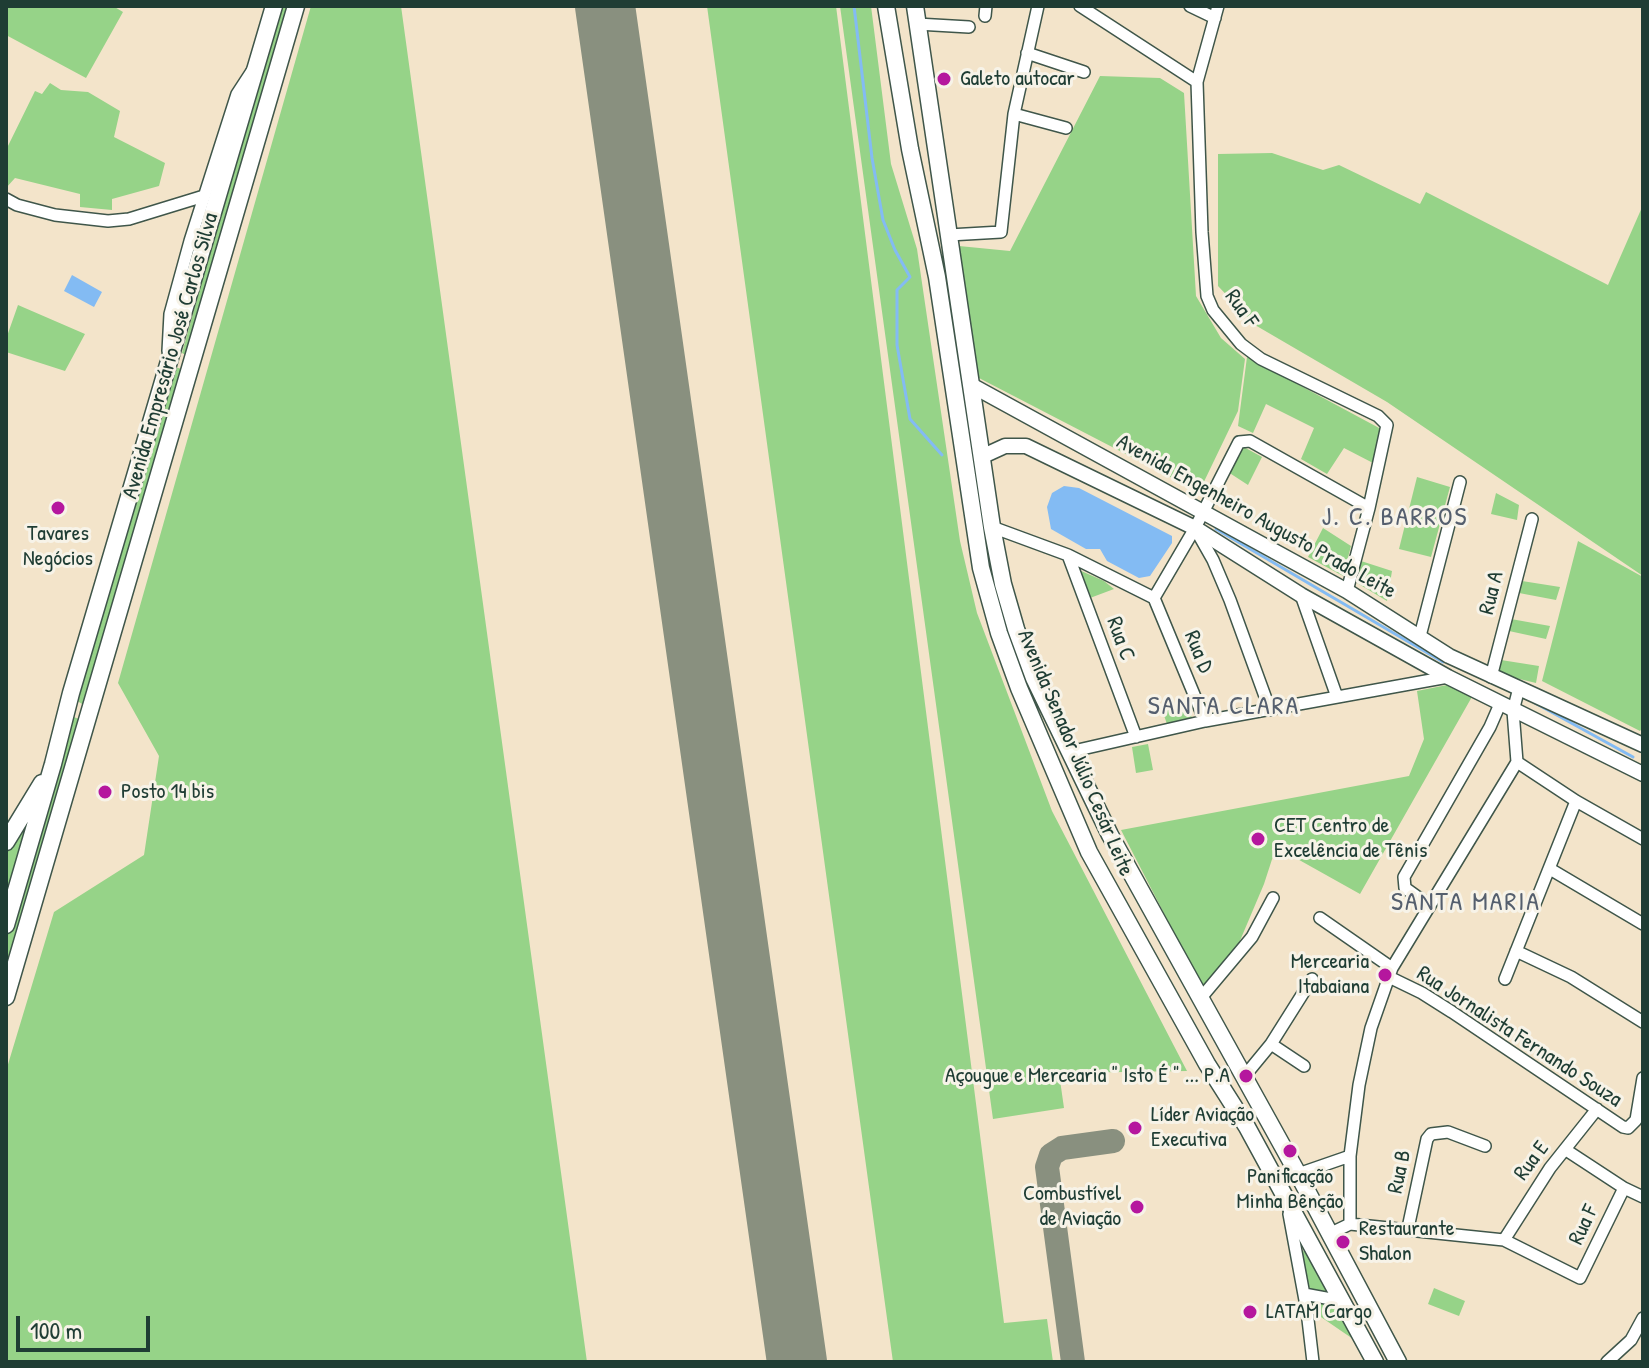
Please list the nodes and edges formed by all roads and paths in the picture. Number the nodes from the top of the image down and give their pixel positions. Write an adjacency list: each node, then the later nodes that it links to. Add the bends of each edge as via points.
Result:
1 (274, 6): 13 (main road, Avenida Empresário José Carlos Silva)
2 (296, 6): 23 (main road, Avenida Empresário José Carlos Silva)
3 (1038, 6): 11 (street)
4 (1080, 6): 15 (street)
5 (1190, 6): 6 (street)
6 (1216, 12): 15 (street, Rua F)
7 (887, 13): 8 (main road, via 899,26); 12 (main road, Avenida Senador Júlio Cesár Leite)
8 (916, 16): 9 (street); 10 (main road, Avenida Senador Júlio Cesár Leite)
9 (969, 27)
10 (922, 50): 12 (main road, via 910,45); 20 (main road, Avenida Senador Júlio Cesár Leite)
11 (1027, 53): 14 (street); 16 (street)
12 (894, 56): 62 (main road, Avenida Senador Júlio Cesár Leite, via 937,277 981,568 1019,688 1089,852)
13 (256, 68): 18 (street, via 241,85); 21 (main road, Avenida Empresário José Carlos Silva)
14 (1084, 72)
15 (1197, 82): 27 (street, Rua F, via 1207,296 1241,344 1261,359 1387,425)
16 (1014, 114): 17 (street); 20 (street, via 1001,232)
17 (1066, 128)
18 (204, 196): 19 (street, via 108,221 55,215); 21 (street)
19 (6, 199)
20 (949, 235): 24 (main road, Avenida Senador Júlio Cesár Leite)
21 (194, 252): 22 (main road, Avenida Empresário José Carlos Silva)
22 (171, 359): 23 (main road); 43 (main road, Avenida Empresário José Carlos Silva)
23 (191, 365): 44 (main road, Avenida Empresário José Carlos Silva)
24 (971, 385): 25 (main road, Avenida Senador Júlio Cesár Leite); 28 (street, Avenida Engenheiro Augusto Prado Leite)
25 (981, 457): 30 (main road, Avenida Senador Júlio Cesár Leite); 31 (street, Avenida Engenheiro Augusto Prado Leite, via 1005,446 1026,446)
26 (1460, 482): 36 (street)
27 (1369, 508): 28 (street, via 1244,440); 33 (street)
28 (1203, 511): 31 (street); 33 (street, Avenida Engenheiro Augusto Prado Leite)
29 (1532, 519): 38 (street, Rua A)
30 (992, 527): 32 (street); 48 (main road, Avenida Senador Júlio Cesár Leite, via 1016,629)
31 (1195, 528): 34 (street, Avenida Engenheiro Augusto Prado Leite); 35 (street); 42 (street, via 1230,600)
32 (1068, 555): 35 (street); 46 (street, Rua C)
33 (1347, 591): 36 (street, Avenida Engenheiro Augusto Prado Leite)
34 (1301, 595): 37 (street, Avenida Engenheiro Augusto Prado Leite); 40 (street)
35 (1154, 598): 45 (street, Rua D)
36 (1420, 636): 38 (street, Avenida Engenheiro Augusto Prado Leite)
37 (1448, 677): 40 (street); 41 (street, Avenida Engenheiro Augusto Prado Leite)
38 (1491, 677): 39 (street, Avenida Engenheiro Augusto Prado Leite)
39 (1519, 688): 41 (street); 47 (street, Avenida Engenheiro Augusto Prado Leite)
40 (1337, 697): 42 (street)
41 (1506, 707): 49 (street); 51 (street, Avenida Engenheiro Augusto Prado Leite); 57 (street, via 1404,877 1405,888)
42 (1270, 710): 45 (street)
43 (66, 712): 44 (main road); 50 (main road, Avenida Empresário José Carlos Silva)
44 (88, 719): 69 (main road, Avenida Empresário José Carlos Silva)
45 (1205, 721): 46 (street)
46 (1136, 737): 48 (street)
47 (1643, 745)
48 (1069, 752): 59 (main road, Avenida Senador Júlio Cesár Leite)
49 (1517, 762): 52 (street); 57 (street)
50 (53, 764): 54 (main road, Avenida Empresário José Carlos Silva); 61 (main road, Avenida Empresário José Carlos Silva)
51 (1643, 774)
52 (1576, 801): 53 (street); 55 (street)
53 (1643, 839)
54 (6, 842)
55 (1550, 869): 60 (street); 64 (street)
56 (1273, 898): 70 (street, via 1252,937)
57 (1430, 906): 66 (street)
58 (1320, 918): 66 (street, Rua Jornalista Fernando Souza)
59 (1157, 922): 62 (main road, via 1147,932); 63 (main road, Avenida Senador Júlio Cesár Leite)
60 (1643, 924)
61 (6, 925)
62 (1132, 931): 65 (main road, Avenida Senador Júlio Cesár Leite)
63 (1174, 950): 65 (main road, via 1158,949); 70 (main road, Avenida Senador Júlio Cesár Leite)
64 (1516, 951): 68 (street); 71 (street, via 1571,977)
65 (1148, 959): 83 (main road, Avenida Senador Júlio Cesár Leite)
66 (1390, 973): 76 (street, Rua Jornalista Fernando Souza); 80 (street, via 1371,1028)
67 (1312, 979): 72 (street)
68 (1505, 979)
69 (6, 997)
70 (1200, 999): 74 (main road, Avenida Senador Júlio Cesár Leite)
71 (1643, 1022)
72 (1271, 1044): 73 (street); 74 (street)
73 (1304, 1066)
74 (1243, 1078): 81 (main road, Avenida Senador Júlio Cesár Leite)
75 (1643, 1078): 77 (street)
76 (1597, 1109): 77 (street, Rua Jornalista Fernando Souza, via 1628,1128); 79 (street, Rua E)
77 (1641, 1112)
78 (1485, 1146): 86 (street, Rua B, via 1448,1132 1431,1134)
79 (1566, 1150): 82 (street); 88 (street, Rua E)
80 (1350, 1156): 81 (street); 85 (street)
81 (1298, 1174): 87 (main road, Avenida Senador Júlio Cesár Leite)
82 (1624, 1188): 84 (street); 88 (street, Rua F, via 1580,1278)
83 (1286, 1197): 89 (street); 90 (main road, Avenida Senador Júlio Cesár Leite)
84 (1643, 1197)
85 (1350, 1224): 86 (street); 87 (street)
86 (1408, 1228): 88 (street)
87 (1329, 1234): 94 (main road, Avenida Senador Júlio Cesár Leite)
88 (1504, 1240)
89 (1304, 1294): 90 (street); 92 (street)
90 (1342, 1301): 93 (main road, Avenida Senador Júlio Cesár Leite)
91 (1643, 1318): 95 (street, via 1631,1340)
92 (1313, 1362)
93 (1375, 1362)
94 (1398, 1362)
95 (1607, 1362)

